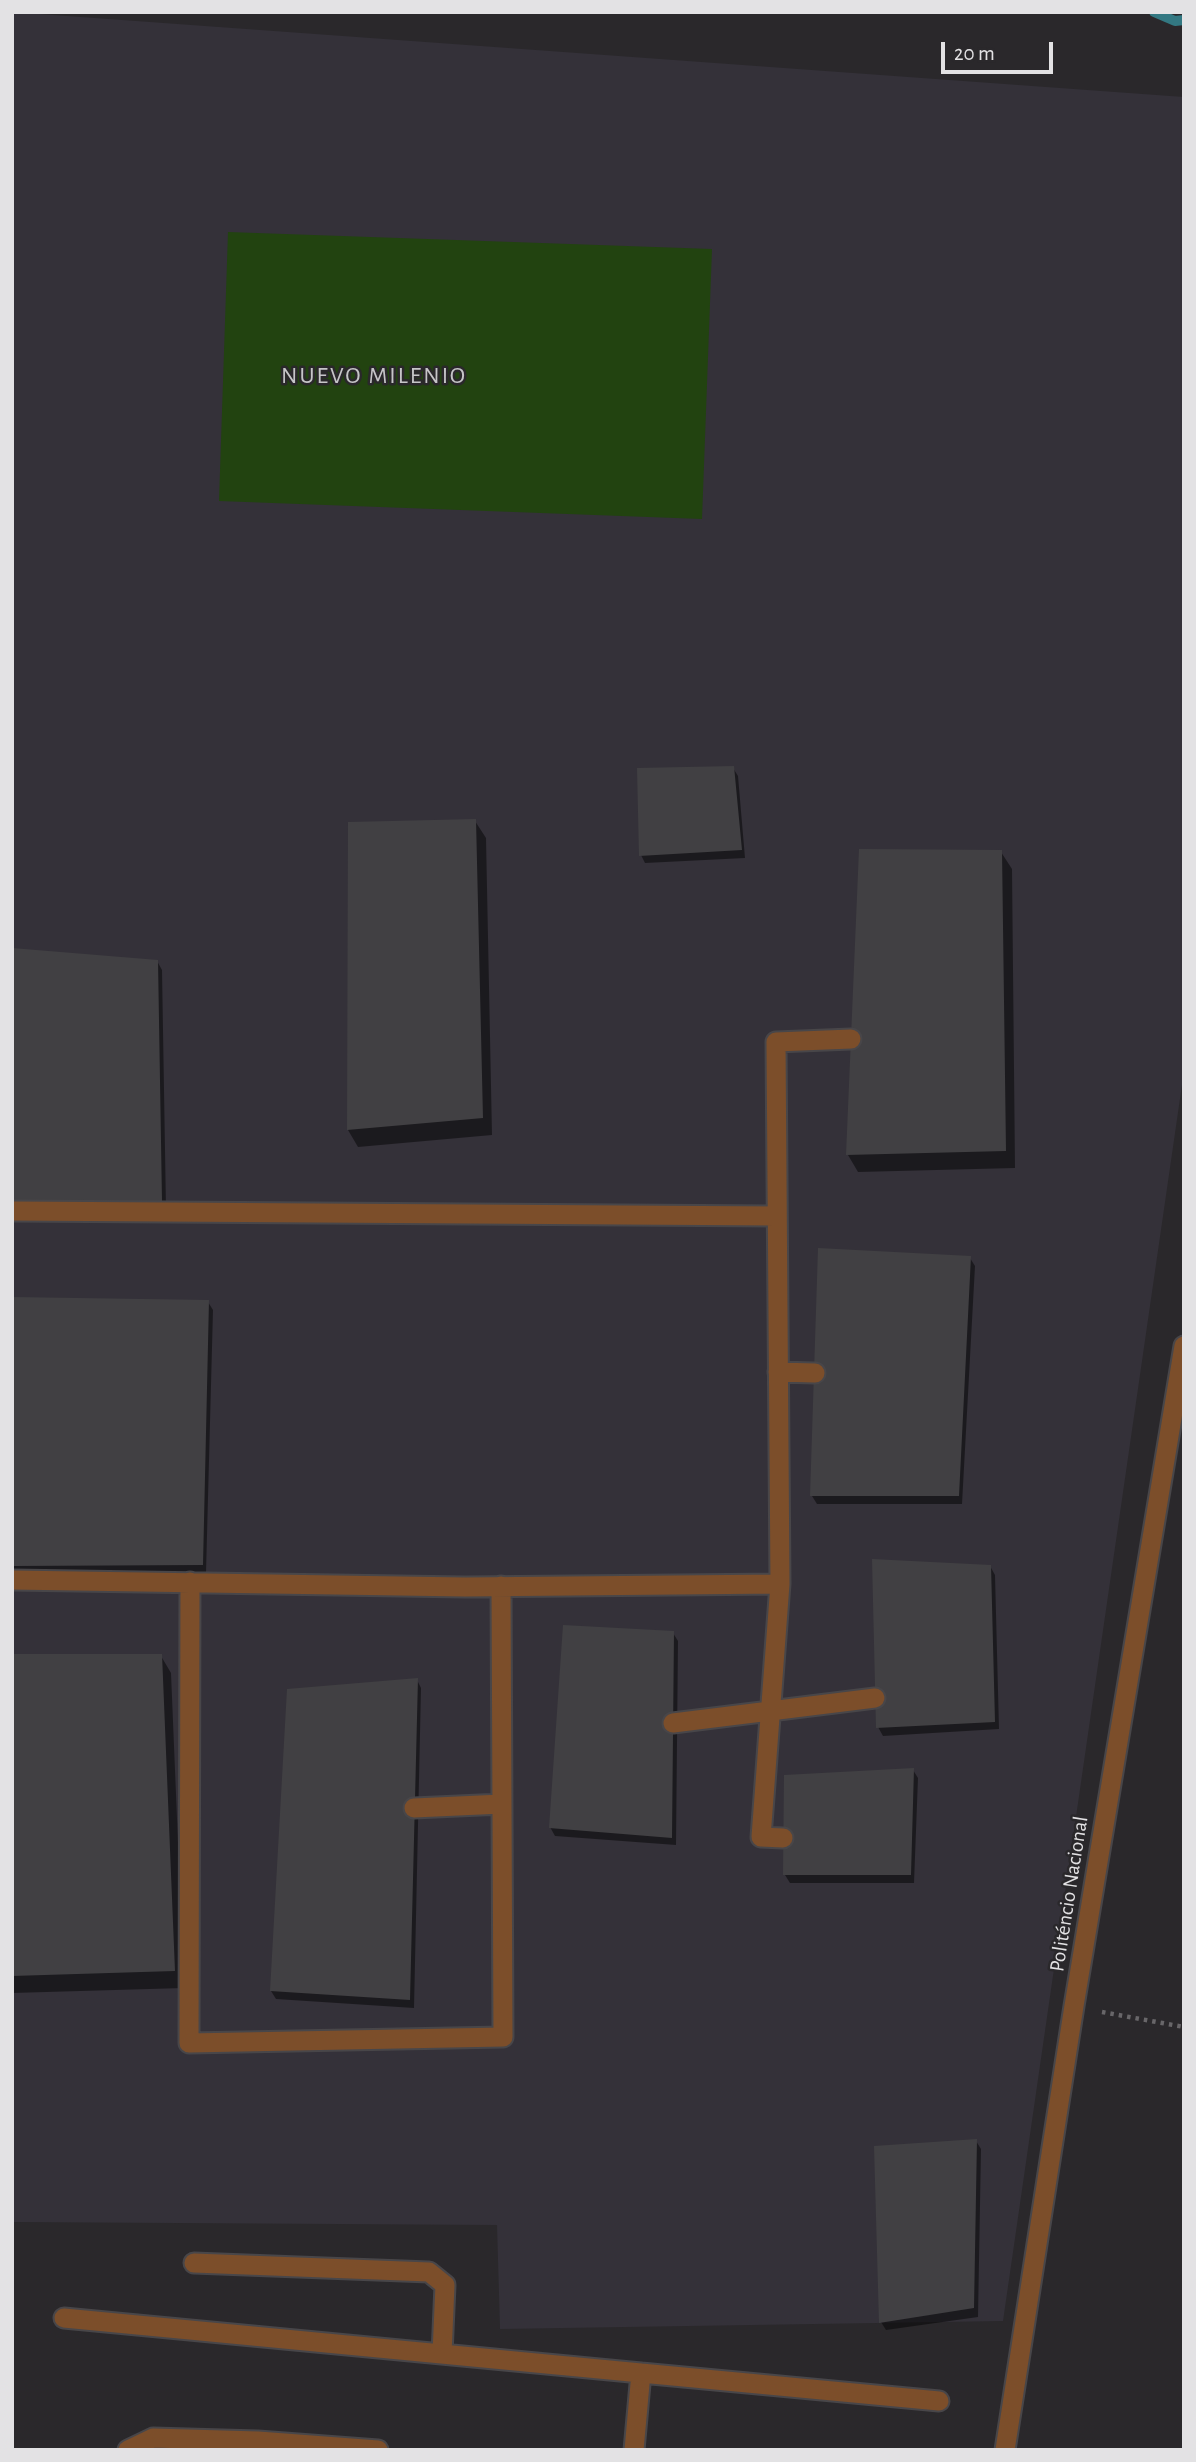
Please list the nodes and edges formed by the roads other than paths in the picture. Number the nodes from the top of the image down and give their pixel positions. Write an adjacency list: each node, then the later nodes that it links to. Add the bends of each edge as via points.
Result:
1 (851, 1039): 3 (street, via 776,1042)
2 (12, 1211): 3 (street)
3 (777, 1216): 5 (street)
4 (1184, 1346): 27 (street, Politéncio Nacional)
5 (778, 1372): 6 (street); 9 (street)
6 (815, 1373)
7 (12, 1580): 8 (street)
8 (190, 1582): 10 (street); 14 (street, via 189,2043 503,2037)
9 (780, 1584): 10 (street); 12 (street)
10 (501, 1586): 14 (street)
11 (875, 1698): 12 (street)
12 (770, 1711): 13 (street); 16 (street, via 761,1837)
13 (673, 1723)
14 (502, 1804): 15 (street)
15 (414, 1808)
16 (783, 1838)
17 (194, 2263): 19 (street, via 429,2272 445,2286)
18 (64, 2318): 19 (street)
19 (442, 2354): 20 (street)
20 (641, 2373): 21 (street); 26 (street)
21 (939, 2401)
22 (152, 2444): 23 (street); 24 (street)
23 (197, 2444): 25 (street)
24 (128, 2450)
25 (378, 2450)
26 (634, 2450)
27 (1004, 2450)

